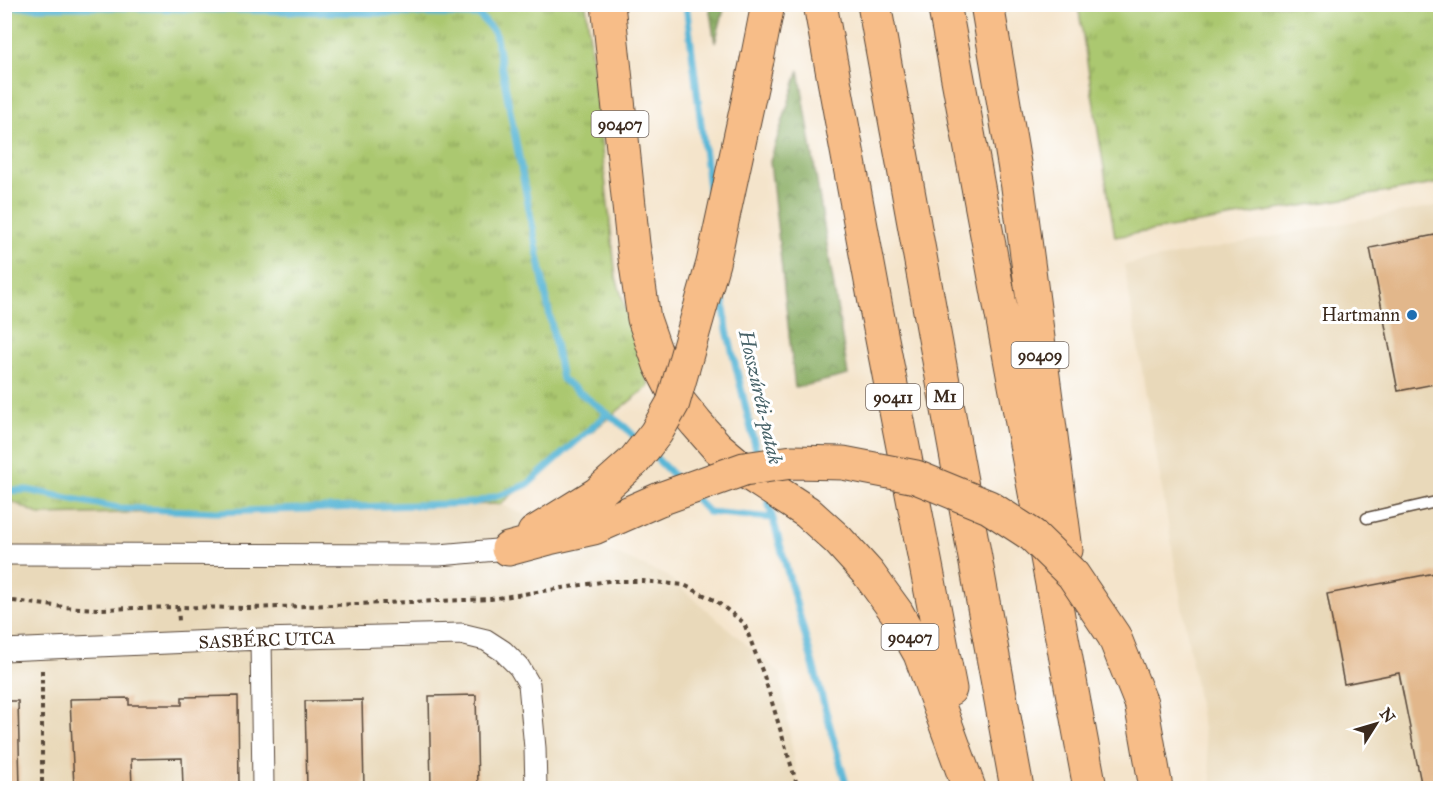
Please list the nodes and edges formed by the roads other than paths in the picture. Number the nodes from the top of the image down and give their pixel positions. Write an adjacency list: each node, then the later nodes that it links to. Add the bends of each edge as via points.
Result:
1 (608, 4): 16 (highway, 90407, via 633,244 644,319 660,365 680,402 717,447 749,474 807,512 868,573 920,654)
2 (768, 4): 9 (highway, bridge, via 713,263 673,403 634,460 597,495)
3 (820, 4): 16 (highway, 90411)
4 (874, 4): 17 (highway, M1)
5 (944, 4): 13 (highway)
6 (987, 4): 13 (highway, 90409, via 1018,186 1072,595)
7 (1440, 501): 8 (lane)
8 (1366, 518)
9 (508, 549): 10 (street, via 439,555); 19 (highway, bridge, via 594,528 744,469 792,462 843,463 916,477 989,507 1032,535 1073,575 1114,636 1141,703)
10 (4, 554)
11 (261, 639): 12 (street, SASBÉRC UTCA); 14 (street); 15 (street, SASBÉRC UTCA, via 461,634 486,640 519,667 529,684)
12 (4, 650)
13 (1075, 707): 18 (highway)
14 (263, 789)
15 (536, 789)
16 (970, 789)
17 (1017, 789)
18 (1090, 789)
19 (1156, 789)

